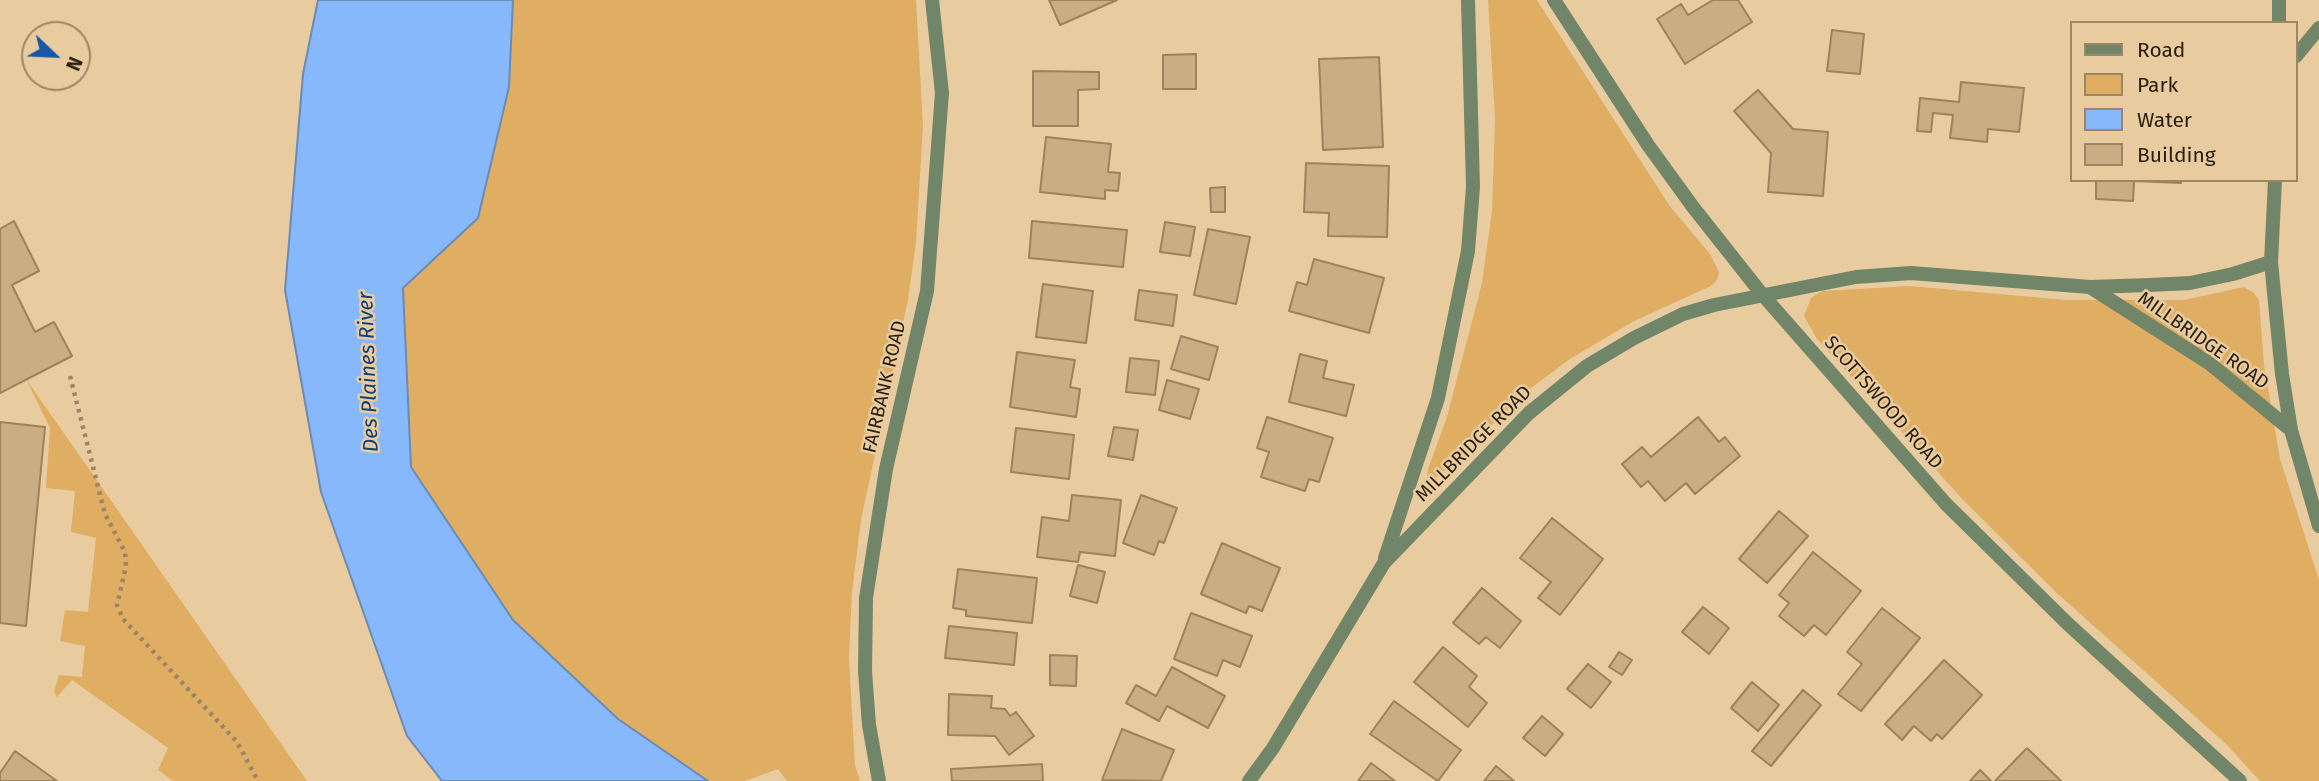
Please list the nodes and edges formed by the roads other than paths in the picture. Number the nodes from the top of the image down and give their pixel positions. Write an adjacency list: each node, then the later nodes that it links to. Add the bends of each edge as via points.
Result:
1 (932, 0): 15 (street, FAIRBANK ROAD, via 942,93 927,291 886,469 866,598 865,671)
2 (1468, 0): 14 (street, via 1473,187 1468,251 1438,398)
3 (1554, 0): 11 (street, SCOTTSWOOD ROAD, via 1648,145)
4 (2279, 0): 5 (street)
5 (2279, 21)
6 (2319, 27): 7 (street)
7 (2298, 53)
8 (2275, 182): 9 (street)
9 (2271, 262): 10 (street, MILLBRIDGE ROAD, via 2190,283); 12 (street)
10 (2090, 287): 11 (street, MILLBRIDGE ROAD, via 1911,273); 12 (street, MILLBRIDGE ROAD, via 2209,363)
11 (1761, 293): 14 (street, MILLBRIDGE ROAD, via 1684,314 1587,366 1529,413); 17 (street, SCOTTSWOOD ROAD, via 1946,504 2067,624)
12 (2291, 430): 13 (street)
13 (2319, 526)
14 (1384, 563): 16 (street, MILLBRIDGE ROAD)
15 (879, 781)
16 (1249, 781)
17 (2240, 781)

